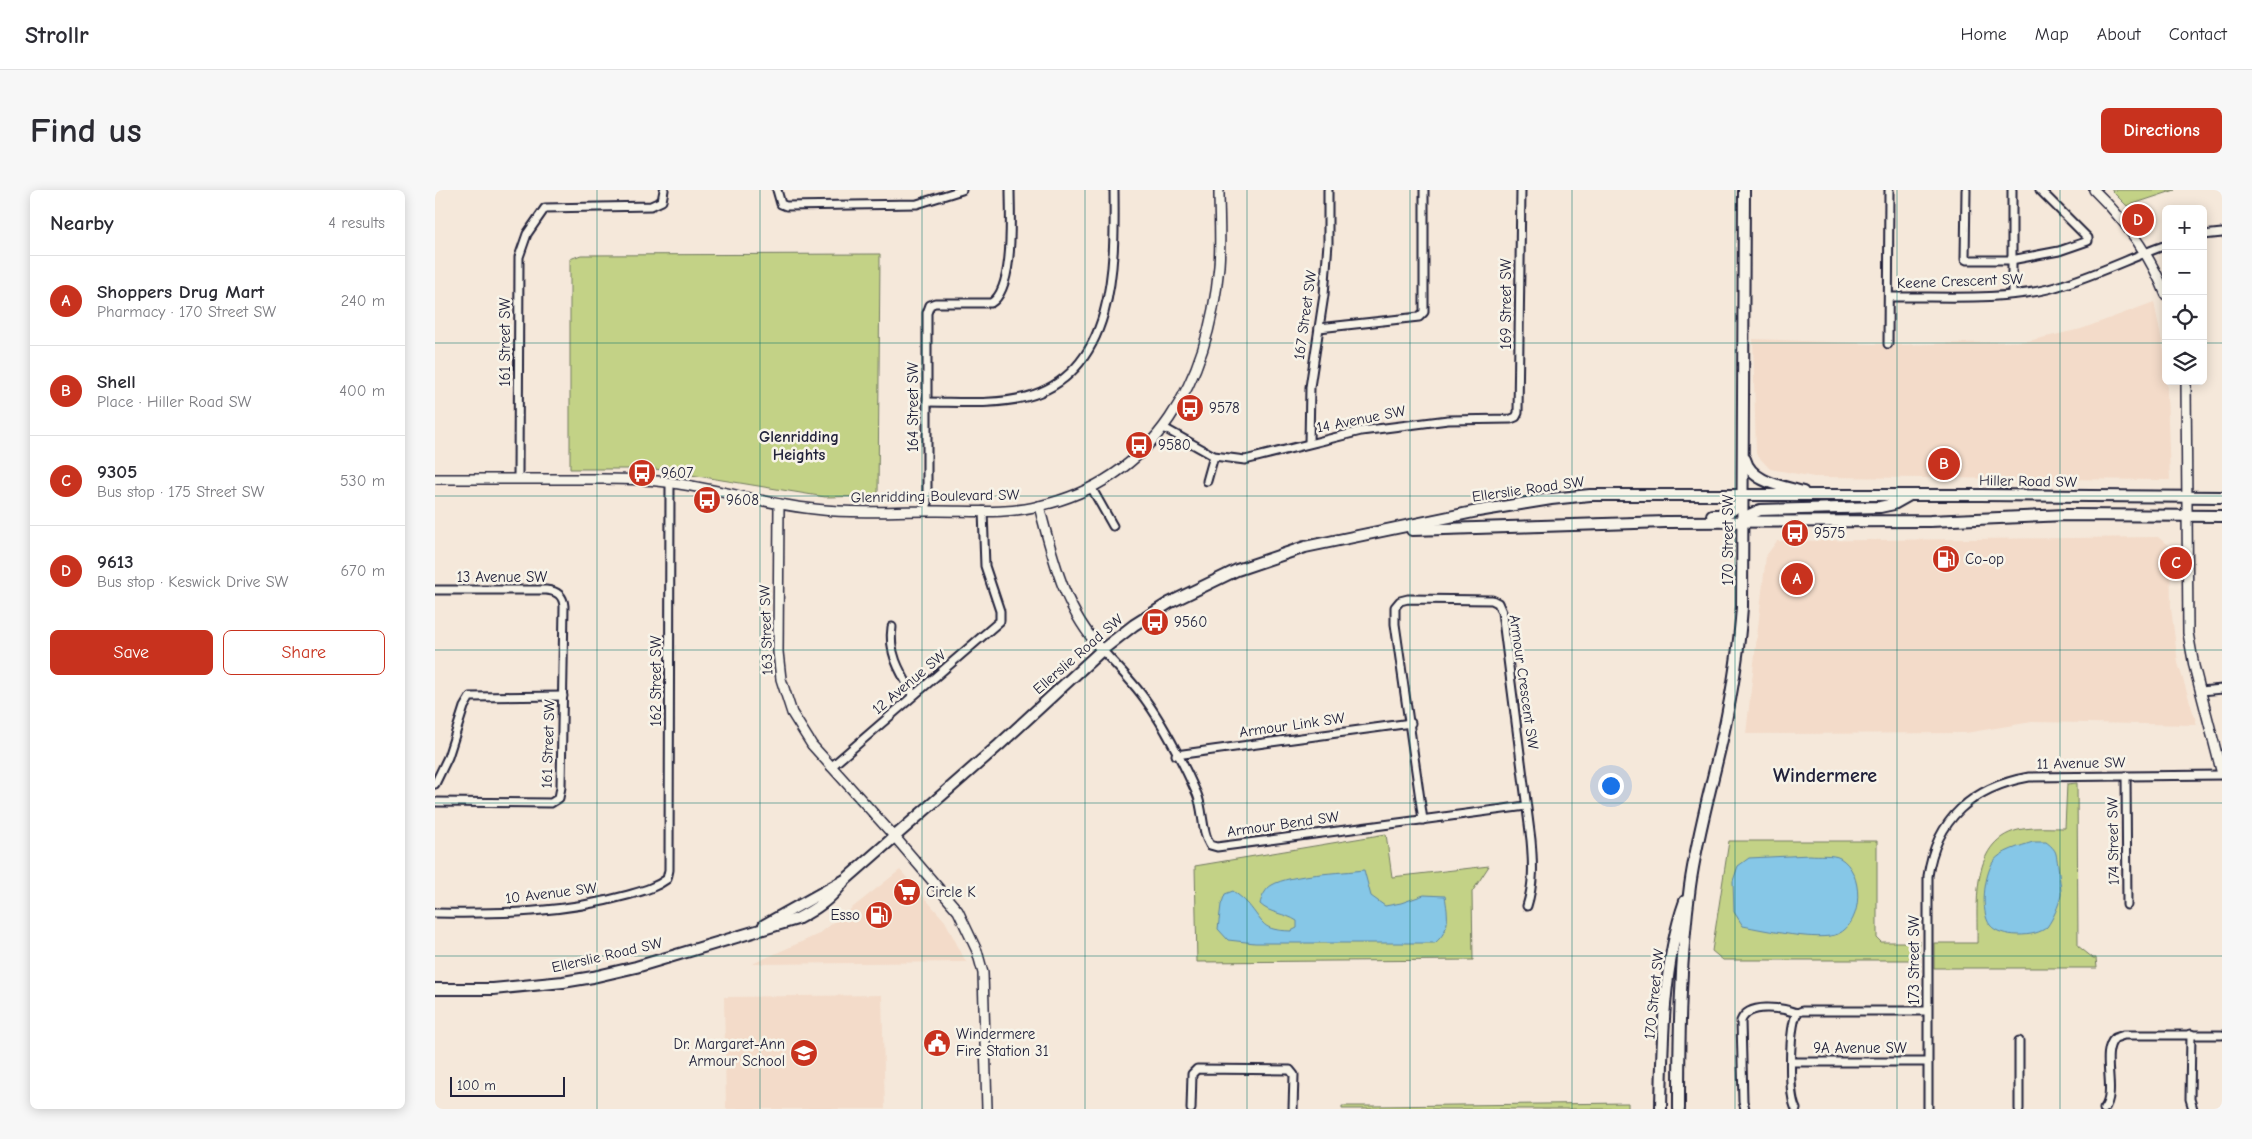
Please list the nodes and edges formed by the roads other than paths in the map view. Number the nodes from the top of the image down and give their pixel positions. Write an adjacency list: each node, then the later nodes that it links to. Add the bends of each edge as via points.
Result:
1 (664, 190): 34 (street, 161 Street SW, via 662,201 644,206 550,206 541,210 527,234 519,257)
2 (777, 190): 14 (street, via 781,204 858,206 917,204)
3 (1010, 190): 27 (street, 164 Street SW, via 1009,243 1002,292 997,300 991,303 940,302 930,305 927,317)
4 (1114, 190): 27 (street, via 1113,271 1099,329 1080,361 1049,388 1027,397 989,402)
5 (1219, 190): 29 (street, Glenridding Boulevard SW, via 1219,265 1207,333 1191,383)
6 (1327, 190): 24 (street, 167 Street SW, via 1328,243)
7 (1424, 190): 24 (street, via 1424,312 1419,317)
8 (1521, 190): 28 (street, 169 Street SW, via 1520,371)
9 (1744, 190): 31 (main road, 170 Street SW)
10 (1889, 190): 23 (street, Keene Crescent SW)
11 (1966, 190): 20 (street, via 1965,259)
12 (2011, 190): 20 (street)
13 (2094, 190): 19 (street)
14 (958, 191)
15 (2042, 191): 20 (street, via 2088,241 2059,251)
16 (2222, 233): 17 (street)
17 (2207, 235)
18 (2162, 247): 19 (street, Keene Crescent SW)
19 (2145, 253): 21 (street); 22 (street, Keene Crescent SW, via 2059,286)
20 (2011, 260): 22 (street)
21 (2162, 287)
22 (2012, 294): 23 (street, Keene Crescent SW)
23 (1889, 297): 25 (street, Keene Crescent SW)
24 (1319, 328): 30 (street, 167 Street SW, via 1310,387)
25 (1888, 344)
26 (2186, 385): 41 (street)
27 (927, 402): 45 (street, 164 Street SW)
28 (1516, 417): 30 (street, 14 Avenue SW, via 1411,424 1361,431)
29 (1164, 428): 32 (street, 14 Avenue SW); 37 (street, Glenridding Boulevard SW, via 1135,457)
30 (1309, 444): 32 (street, 14 Avenue SW, via 1245,460)
31 (1744, 452): 38 (main road, 170 Street SW); 39 (main road, via 1747,466 1753,473 1769,482)
32 (1214, 456): 35 (street)
33 (435, 479): 34 (street, Glenridding Boulevard SW)
34 (518, 479): 36 (street, Glenridding Boulevard SW)
35 (1207, 481)
36 (670, 482): 43 (street, Glenridding Boulevard SW); 72 (street, 162 Street SW)
37 (1091, 487): 44 (street, Glenridding Boulevard SW); 51 (street)
38 (1744, 495): 39 (main road, Hiller Road SW); 49 (main road, 170 Street SW); 50 (main road, via 1733,512 1725,515 1593,518); 52 (main road, Ellerslie Road SW, via 1551,498)
39 (1817, 495): 40 (main road, Hiller Road SW)
40 (1910, 495): 41 (main road, Hiller Road SW); 49 (main road, via 1880,507 1760,510 1747,516)
41 (2187, 497): 42 (main road, Hiller Road SW); 47 (street)
42 (2222, 497)
43 (779, 504): 45 (street, Glenridding Boulevard SW, via 836,511); 63 (street, 163 Street SW, via 778,652 781,679 787,701 801,729)
44 (1039, 506): 46 (street, Glenridding Boulevard SW); 56 (street, via 1061,585 1073,612)
45 (927, 510): 46 (street, Glenridding Boulevard SW)
46 (983, 511): 59 (street, 12 Avenue SW, via 985,566 1001,616 997,624)
47 (2186, 516): 48 (main road); 49 (main road, via 2066,515 1929,521); 58 (street, via 2188,634)
48 (2222, 516)
49 (1744, 522): 50 (main road, Ellerslie Road SW); 73 (main road, 170 Street SW, via 1742,608 1736,668)
50 (1569, 524): 52 (main road, Ellerslie Road SW)
51 (1113, 526)
52 (1378, 531): 56 (main road, Ellerslie Road SW, via 1305,547 1237,570 1169,603)
53 (435, 590): 54 (street, 13 Avenue SW, via 546,590 556,591)
54 (563, 600): 60 (street, 161 Street SW)
55 (891, 627): 59 (street, via 893,655)
56 (1102, 650): 62 (street, Armour Bend SW, via 1147,702); 71 (main road, Ellerslie Road SW)
57 (2222, 689): 58 (street)
58 (2201, 691): 64 (street)
59 (913, 694): 63 (street, 12 Avenue SW)
60 (563, 696): 66 (street, via 470,697); 67 (street, 161 Street SW, via 559,798 551,803)
61 (1411, 723): 62 (street, Armour Link SW); 68 (street, Armour Crescent SW, via 1395,624 1395,607 1400,600 1483,598 1498,604 1502,612); 70 (street, Armour Crescent SW)
62 (1176, 755): 70 (street, Armour Bend SW, via 1203,812 1205,838 1210,845 1217,847)
63 (831, 767): 71 (street, 163 Street SW)
64 (2222, 775): 65 (street, 11 Avenue SW)
65 (2126, 776): 69 (street, 11 Avenue SW, via 2050,776 2013,780 1984,791); 74 (street, 174 Street SW)
66 (435, 784)
67 (435, 802)
68 (1527, 806): 70 (street, Armour Bend SW); 75 (street, Armour Crescent SW, via 1533,875)
69 (1952, 816): 78 (street, 173 Street SW, via 1936,843 1928,876)
70 (1423, 820)
71 (894, 836): 77 (main road, Ellerslie Road SW, via 844,881 752,932 593,977 501,988); 85 (street, 163 Street SW, via 958,912 977,951 985,993)
72 (667, 879): 76 (street, 10 Avenue SW, via 653,887 569,908 536,912)
73 (1690, 886): 88 (main road, 170 Street SW, via 1677,922 1668,983); 89 (main road, 170 Street SW, via 1679,1026)
74 (2127, 905)
75 (1527, 906)
76 (435, 913)
77 (435, 989)
78 (1927, 1011): 79 (street); 84 (street, 173 Street SW)
79 (1797, 1013): 83 (street, via 1792,1023); 90 (street, via 1786,1009 1752,1010 1743,1015)
80 (2191, 1034): 81 (street); 94 (street, via 2124,1035 2111,1041 2109,1099); 95 (street, via 2190,1099)
81 (2222, 1035)
82 (2019, 1041): 93 (street)
83 (1792, 1062): 84 (street, 9A Avenue SW); 91 (street, via 1792,1097)
84 (1927, 1062): 92 (street, 173 Street SW)
85 (987, 1109)
86 (1191, 1109): 87 (street, via 1192,1074 1197,1069 1290,1070 1294,1075)
87 (1293, 1109)
88 (1661, 1109)
89 (1679, 1109)
90 (1745, 1109)
91 (1796, 1109)
92 (1927, 1109)
93 (2019, 1109)
94 (2104, 1109)
95 (2193, 1109)

